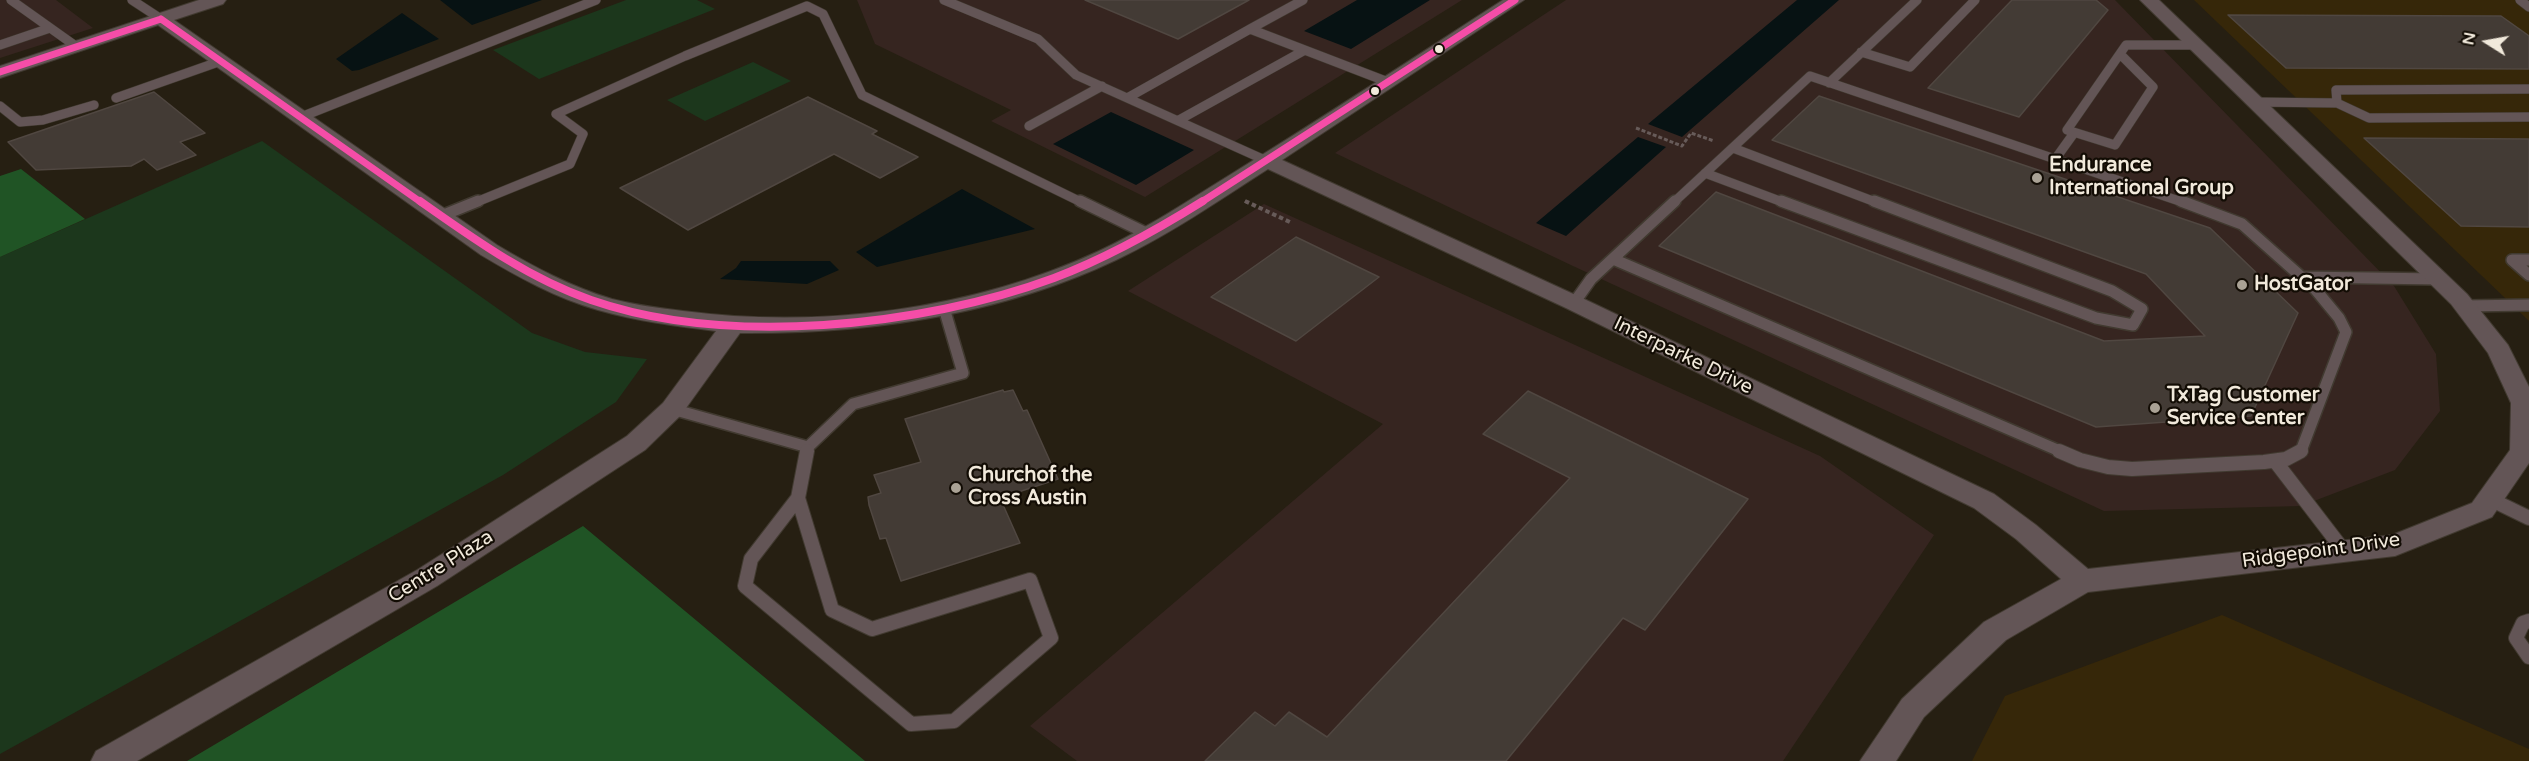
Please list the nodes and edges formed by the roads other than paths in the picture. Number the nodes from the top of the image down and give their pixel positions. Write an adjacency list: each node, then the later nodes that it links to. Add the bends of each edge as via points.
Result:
1 (11, 0): 14 (lane)
2 (132, 0): 13 (lane)
3 (217, 0): 13 (street)
4 (596, 0): 34 (lane)
5 (944, 0): 26 (lane, via 1038,39 1076,75)
6 (1303, 0): 15 (lane)
7 (1515, 0): 24 (street)
8 (1917, 0): 20 (lane)
9 (1975, 0): 20 (lane, via 1910,67)
10 (2149, 0): 17 (street, Ridgepoint Drive)
11 (2520, 0): 12 (lane)
12 (2529, 7)
13 (161, 19): 18 (street); 22 (street)
14 (51, 28): 16 (lane); 18 (lane)
15 (1250, 28): 19 (lane); 28 (lane)
16 (0, 45)
17 (2194, 45): 21 (lane, via 2126,45); 30 (street, Ridgepoint Drive)
18 (76, 47): 23 (street)
19 (1305, 50): 24 (lane); 36 (lane)
20 (1861, 52): 25 (lane)
21 (2120, 54): 38 (lane, via 2067,130); 38 (lane, via 2153,87 2115,145)
22 (220, 61): 29 (lane); 34 (street)
23 (0, 72)
24 (1388, 82): 41 (street)
25 (1830, 82): 39 (lane, via 1810,76); 40 (lane)
26 (1102, 86): 28 (lane); 37 (lane)
27 (2529, 89): 31 (lane, via 2336,90)
28 (1129, 97): 36 (lane)
29 (116, 98)
30 (2253, 102): 31 (lane); 49 (street, Ridgepoint Drive)
31 (2337, 103): 35 (lane, via 2369,118)
32 (94, 105): 33 (lane, via 43,120 20,122)
33 (0, 106)
34 (301, 117): 43 (street)
35 (2529, 117)
36 (1179, 120): 41 (lane)
37 (1029, 126)
38 (2074, 133): 40 (lane)
39 (1733, 148): 42 (lane); 42 (lane, via 2112,291 2142,309 2133,325 2096,318)
40 (2056, 158): 48 (lane, via 2231,218)
41 (1267, 161): 44 (street); 50 (street, Interparke Drive)
42 (1706, 173): 45 (lane)
43 (441, 216): 44 (lane, via 570,164 583,134 556,114 807,6 823,14 862,95); 54 (street, via 543,282 587,298 660,315)
44 (1148, 234): 53 (street, via 1094,261 1024,287)
45 (1613, 259): 50 (lane); 58 (lane, via 2080,460 2132,470)
46 (2529, 260): 47 (lane, via 2512,260)
47 (2529, 275)
48 (2301, 277): 49 (lane); 58 (lane, via 2332,308 2346,332 2301,451)
49 (2438, 279): 52 (street, Ridgepoint Drive)
50 (1574, 303): 63 (street, Interparke Drive, via 1984,501)
51 (2529, 305): 52 (lane)
52 (2464, 306): 56 (street, Ridgepoint Drive, via 2499,351)
53 (944, 308): 54 (street, via 886,317); 57 (lane, via 963,373 854,404)
54 (732, 325): 55 (street, Centre Plaza)
55 (672, 409): 57 (lane); 66 (street, Centre Plaza, via 636,443 427,578)
56 (2526, 414): 60 (street, Ridgepoint Drive, via 2523,452)
57 (808, 447): 59 (lane)
58 (2275, 461): 62 (lane)
59 (798, 498): 59 (lane, via 751,559 745,586 911,724 954,721 1052,638 1030,580 872,629 832,610)
60 (2490, 499): 61 (lane); 62 (street, Ridgepoint Drive, via 2482,510 2395,545)
61 (2529, 518)
62 (2344, 551): 63 (street, Ridgepoint Drive)
63 (2082, 581): 67 (street, Ridgepoint Drive, via 1995,631 1913,708)
64 (2529, 621): 65 (lane, via 2523,623 2516,638)
65 (2529, 657)
66 (108, 761)
67 (1877, 761)

